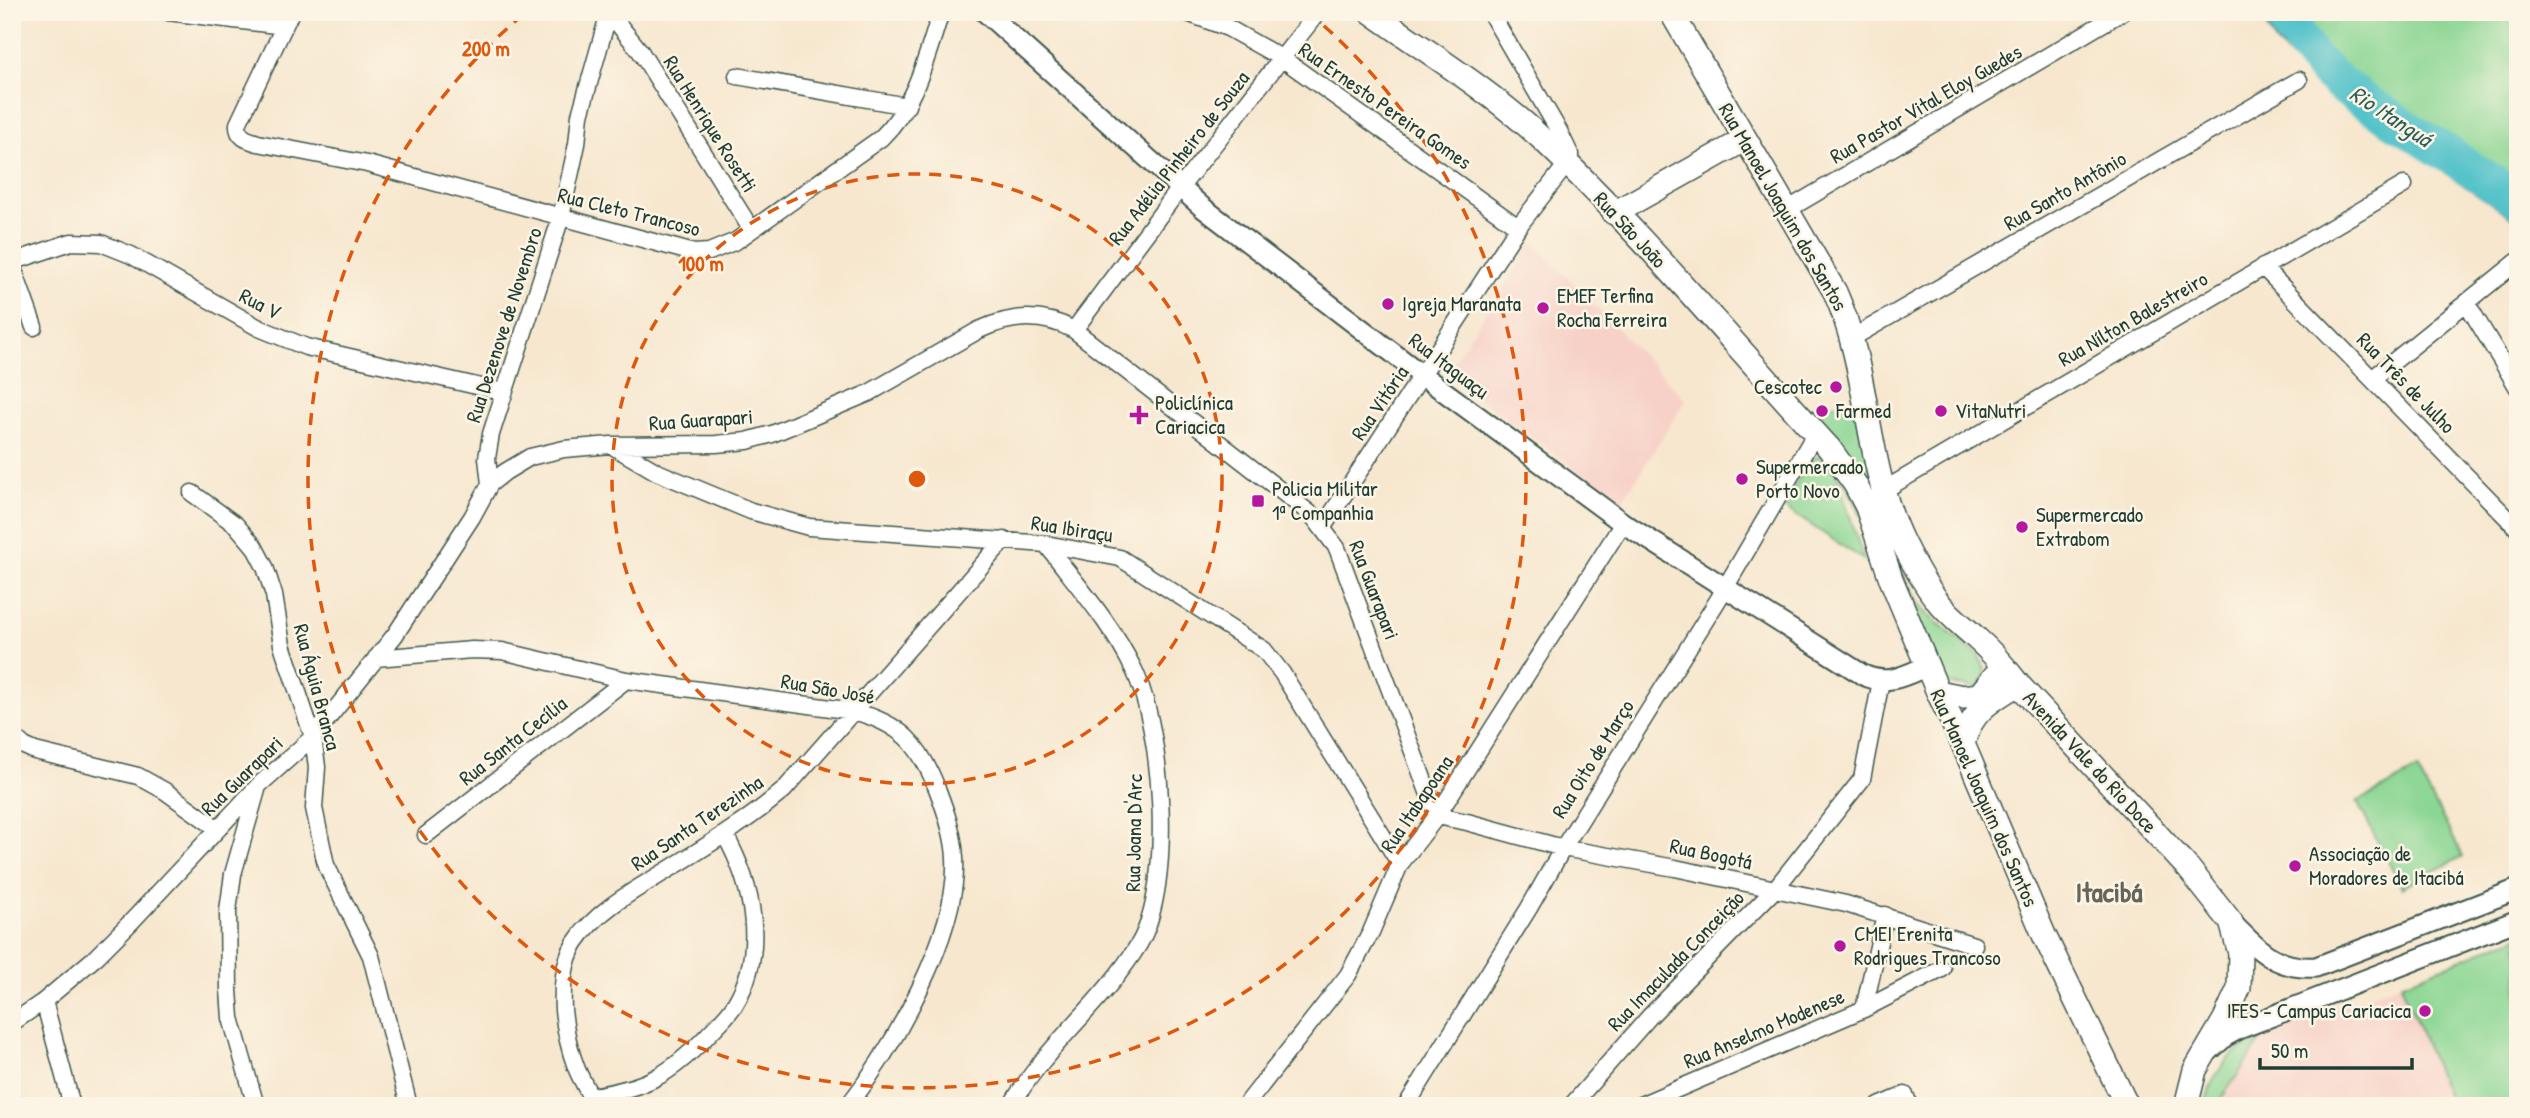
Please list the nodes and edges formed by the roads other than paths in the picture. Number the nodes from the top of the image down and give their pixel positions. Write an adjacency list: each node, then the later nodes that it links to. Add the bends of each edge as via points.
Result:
1 (168, 12): 11 (street)
2 (941, 12): 15 (street, Rua Cleto Trancoso)
3 (985, 12): 19 (street, Rua Itaguaçu)
4 (1185, 12): 12 (street, Rua Ernesto Pereira Gomes, via 1228,28)
5 (1318, 12): 12 (street, Rua Adélia Pinheiro de Souza)
6 (1371, 12): 17 (main road, Rua São João, via 1506,110)
7 (1490, 12): 17 (street, via 1559,131 1570,154)
8 (1671, 12): 16 (main road, Rua Manoel Joaquim dos Santos)
9 (2122, 12): 20 (street, Rua Pastor Vital Eloy Guedes)
10 (606, 14): 22 (street, Rua Dezenove de Novembro, via 580,115); 24 (street, Rua Henrique Rosetti, via 640,51)
11 (287, 19): 22 (street, Rua Cleto Trancoso, via 238,124 242,137 367,164)
12 (1283, 59): 19 (street, Rua Adélia Pinheiro de Souza); 23 (street, Rua Ernesto Pereira Gomes)
13 (737, 76): 15 (street)
14 (2299, 80): 31 (street, Rua Santo Antônio)
15 (907, 106): 24 (street, Rua Cleto Trancoso, via 869,148)
16 (1744, 140): 20 (main road, Rua Manoel Joaquim dos Santos); 21 (main road)
17 (1568, 165): 21 (main road, Rua São João); 23 (street, Rua Vitória)
18 (2404, 185): 27 (street, Rua Nílton Balestreiro)
19 (1180, 188): 30 (street, Rua Adélia Pinheiro de Souza); 32 (street, Rua Itaguaçu)
20 (1787, 210): 31 (main road, Rua Manoel Joaquim dos Santos, via 1835,292)
21 (1614, 213): 36 (main road, Rua São João)
22 (561, 217): 24 (street, Rua Cleto Trancoso, via 694,253 722,248); 35 (street, Rua Dezenove de Novembro)
23 (1518, 227): 32 (street, Rua Vitória)
24 (751, 229)
25 (2518, 261): 28 (street)
26 (12, 264): 29 (street); 35 (street, Rua V, via 71,242 101,243 284,339)
27 (2263, 267): 33 (street, Rua Três de Julho); 40 (street, Rua Nílton Balestreiro)
28 (2466, 302): 33 (street); 34 (street)
29 (34, 327)
30 (1074, 330): 37 (street, Rua Guarapari, via 1032,317 993,323 869,393 747,441); 43 (street, Rua Guarapari)
31 (1852, 338): 40 (main road, Rua Manoel Joaquim dos Santos)
32 (1423, 376): 42 (street, Rua Itaguaçu); 43 (street, Rua Vitória)
33 (2372, 379): 44 (street, Rua Três de Julho)
34 (2518, 388)
35 (503, 392): 38 (street, Rua Dezenove de Novembro, via 488,449)
36 (1815, 433): 39 (main road, Rua São João); 47 (street, Rua Oito de Março)
37 (611, 445): 38 (street, Rua Guarapari, via 530,457); 45 (street, Rua Ibiraçu, via 657,472 716,497 809,527)
38 (490, 484): 49 (street, Rua Guarapari, via 425,591)
39 (1856, 484): 50 (main road, Rua Manoel Joaquim dos Santos)
40 (1884, 490): 48 (main road, Rua Manoel Joaquim dos Santos, via 1902,542)
41 (192, 493): 58 (street, Rua Águia Branca, via 236,525 265,567 282,645)
42 (1623, 523): 47 (street, Rua Itaguaçu); 61 (street, Rua Itabapoana)
43 (1323, 527): 61 (street, Rua Guarapari, via 1337,548)
44 (2518, 529)
45 (1004, 540): 46 (street, Rua Ibiraçu); 56 (street, Rua Santa Terezinha)
46 (1046, 544): 66 (street, Rua Ibiraçu, via 1120,558 1264,650); 84 (street, Rua Joana D'Arc, via 1135,672 1156,757 1159,882 1139,943 1096,1000 1038,1064)
47 (1725, 588): 53 (street, Rua Itaguaçu); 65 (street, Rua Oito de Março)
48 (1942, 607): 51 (main road, Avenida Vale do Rio Doce)
49 (376, 658): 52 (street, Rua São José, via 502,651); 58 (street, Rua Guarapari)
50 (1927, 666): 53 (street); 55 (main road, Rua Manoel Joaquim dos Santos)
51 (2003, 666): 54 (main road, Avenida Vale do Rio Doce); 55 (main road, via 1979,695)
52 (626, 680): 56 (street, Rua São José); 63 (street, Rua Santa Cecília)
53 (1881, 681): 67 (street, Rua Imaculada Conceição, via 1862,779)
54 (2018, 684): 59 (main road, via 1982,709 1966,729); 71 (main road, Avenida Vale do Rio Doce, via 2189,869)
55 (1938, 692): 59 (main road, Rua Manoel Joaquim dos Santos)
56 (853, 711): 64 (street, Rua Santa Terezinha, via 784,790); 83 (street, Rua São José, via 894,726 915,747 944,806 955,858 940,940 912,1004)
57 (12, 735): 62 (street, via 36,751 138,776)
58 (313, 737): 60 (street, Rua Guarapari); 82 (street, Rua Águia Branca, via 317,767 314,808 326,865 371,956)
59 (1963, 744): 90 (main road, Rua Manoel Joaquim dos Santos, via 2044,935)
60 (259, 785): 62 (street, Rua Guarapari); 81 (street, via 233,874 228,911 231,1018)
61 (1437, 816): 65 (street, Rua Bogotá); 66 (street, Rua Itabapoana)
62 (218, 829): 74 (street, Rua Guarapari, via 132,921)
63 (426, 835)
64 (725, 835): 79 (street, Rua Santa Terezinha, via 614,904 574,945 563,983 567,1037); 79 (street, via 747,880 752,905 751,956 735,1003 684,1060 666,1073)
65 (1563, 848): 67 (street, Rua Bogotá); 86 (street, Rua Oito de Março)
66 (1400, 864): 85 (street, Rua Itabapoana, via 1348,975)
67 (1775, 889): 69 (street, Rua Bogotá); 87 (street, Rua Imaculada Conceição, via 1650,1016)
68 (2518, 889): 71 (street, Avenida Vale do Rio Doce, via 2316,967 2283,965)
69 (1885, 915): 72 (street, Rua Bogotá); 75 (street)
70 (2518, 920): 77 (street, via 2239,1029)
71 (2231, 922): 77 (main road, Avenida Vale do Rio Doce, via 2240,953 2239,988)
72 (1974, 945)
73 (1942, 969): 75 (street, Rua Anselmo Modenese)
74 (44, 1001): 76 (street, Rua Guarapari); 80 (street)
75 (1864, 1009): 88 (street, Rua Anselmo Modenese)
76 (12, 1023)
77 (2203, 1056): 91 (main road)
78 (1908, 1100): 89 (street)
79 (592, 1101)
80 (72, 1106)
81 (256, 1106)
82 (409, 1106)
83 (848, 1106)
84 (1012, 1106)
85 (1245, 1106)
86 (1406, 1106)
87 (1571, 1106)
88 (1638, 1106)
89 (1879, 1106)
90 (2127, 1106)
91 (2186, 1106)

